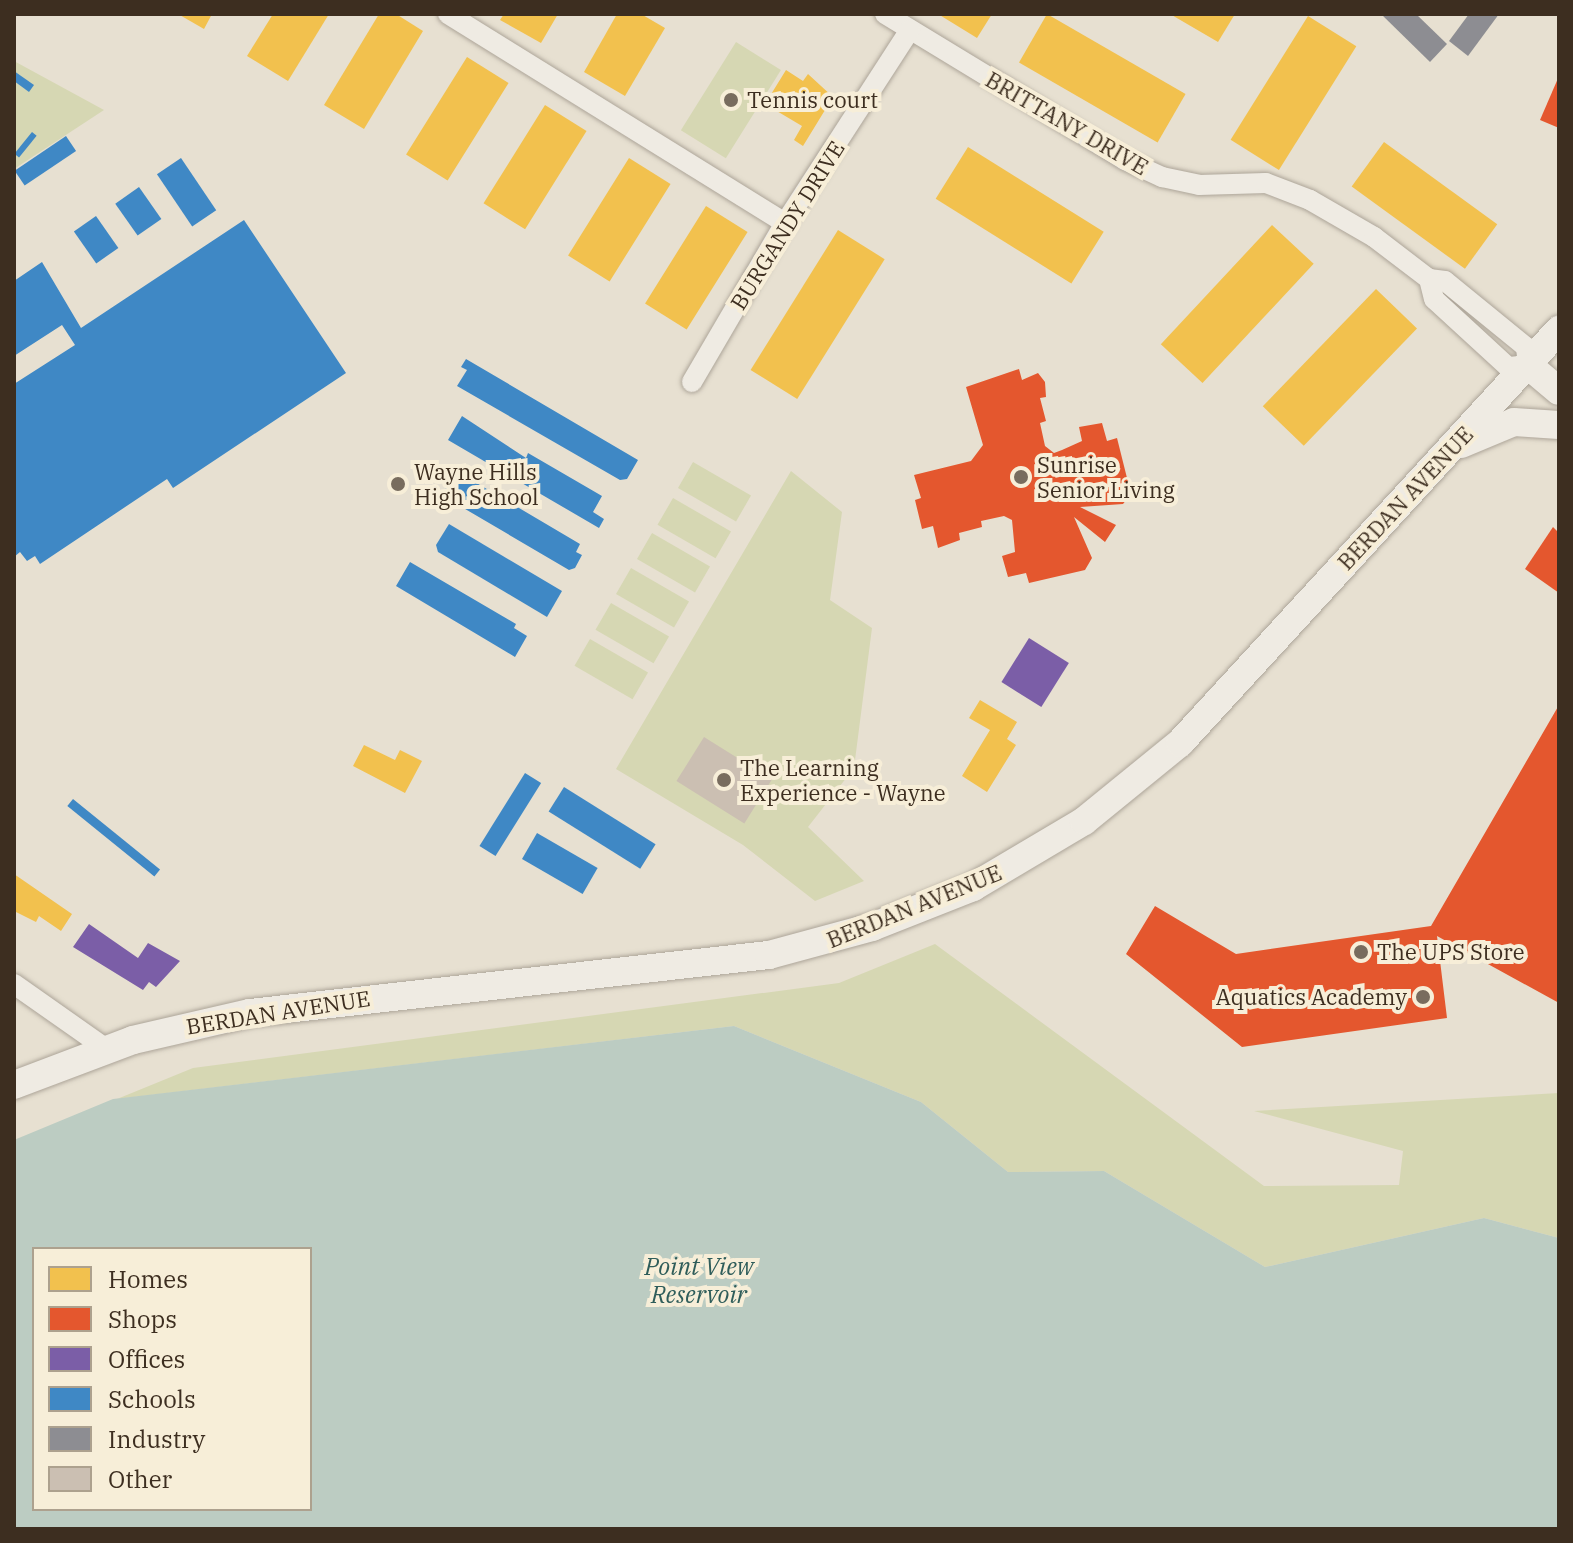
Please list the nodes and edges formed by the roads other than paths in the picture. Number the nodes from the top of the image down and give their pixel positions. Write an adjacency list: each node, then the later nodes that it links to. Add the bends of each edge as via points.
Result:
1 (448, 14): 4 (street)
2 (885, 14): 3 (street, BRITTANY DRIVE)
3 (910, 30): 4 (street, BURGANDY DRIVE); 6 (street, BRITTANY DRIVE, via 1162,177 1199,185 1266,183 1310,200 1374,237 1429,279 1445,281 1526,347)
4 (785, 223): 7 (street, BURGANDY DRIVE)
5 (1559, 330): 6 (main road, BERDAN AVENUE)
6 (1528, 365): 8 (main road); 10 (main road, BERDAN AVENUE)
7 (692, 382)
8 (1559, 391)
9 (1559, 425): 10 (main road, via 1514,422)
10 (1452, 447): 12 (main road, BERDAN AVENUE, via 1180,743 1084,821 973,887 872,927 769,955 250,1013)
11 (14, 984): 12 (street)
12 (108, 1050): 13 (main road, BERDAN AVENUE)
13 (14, 1085)

